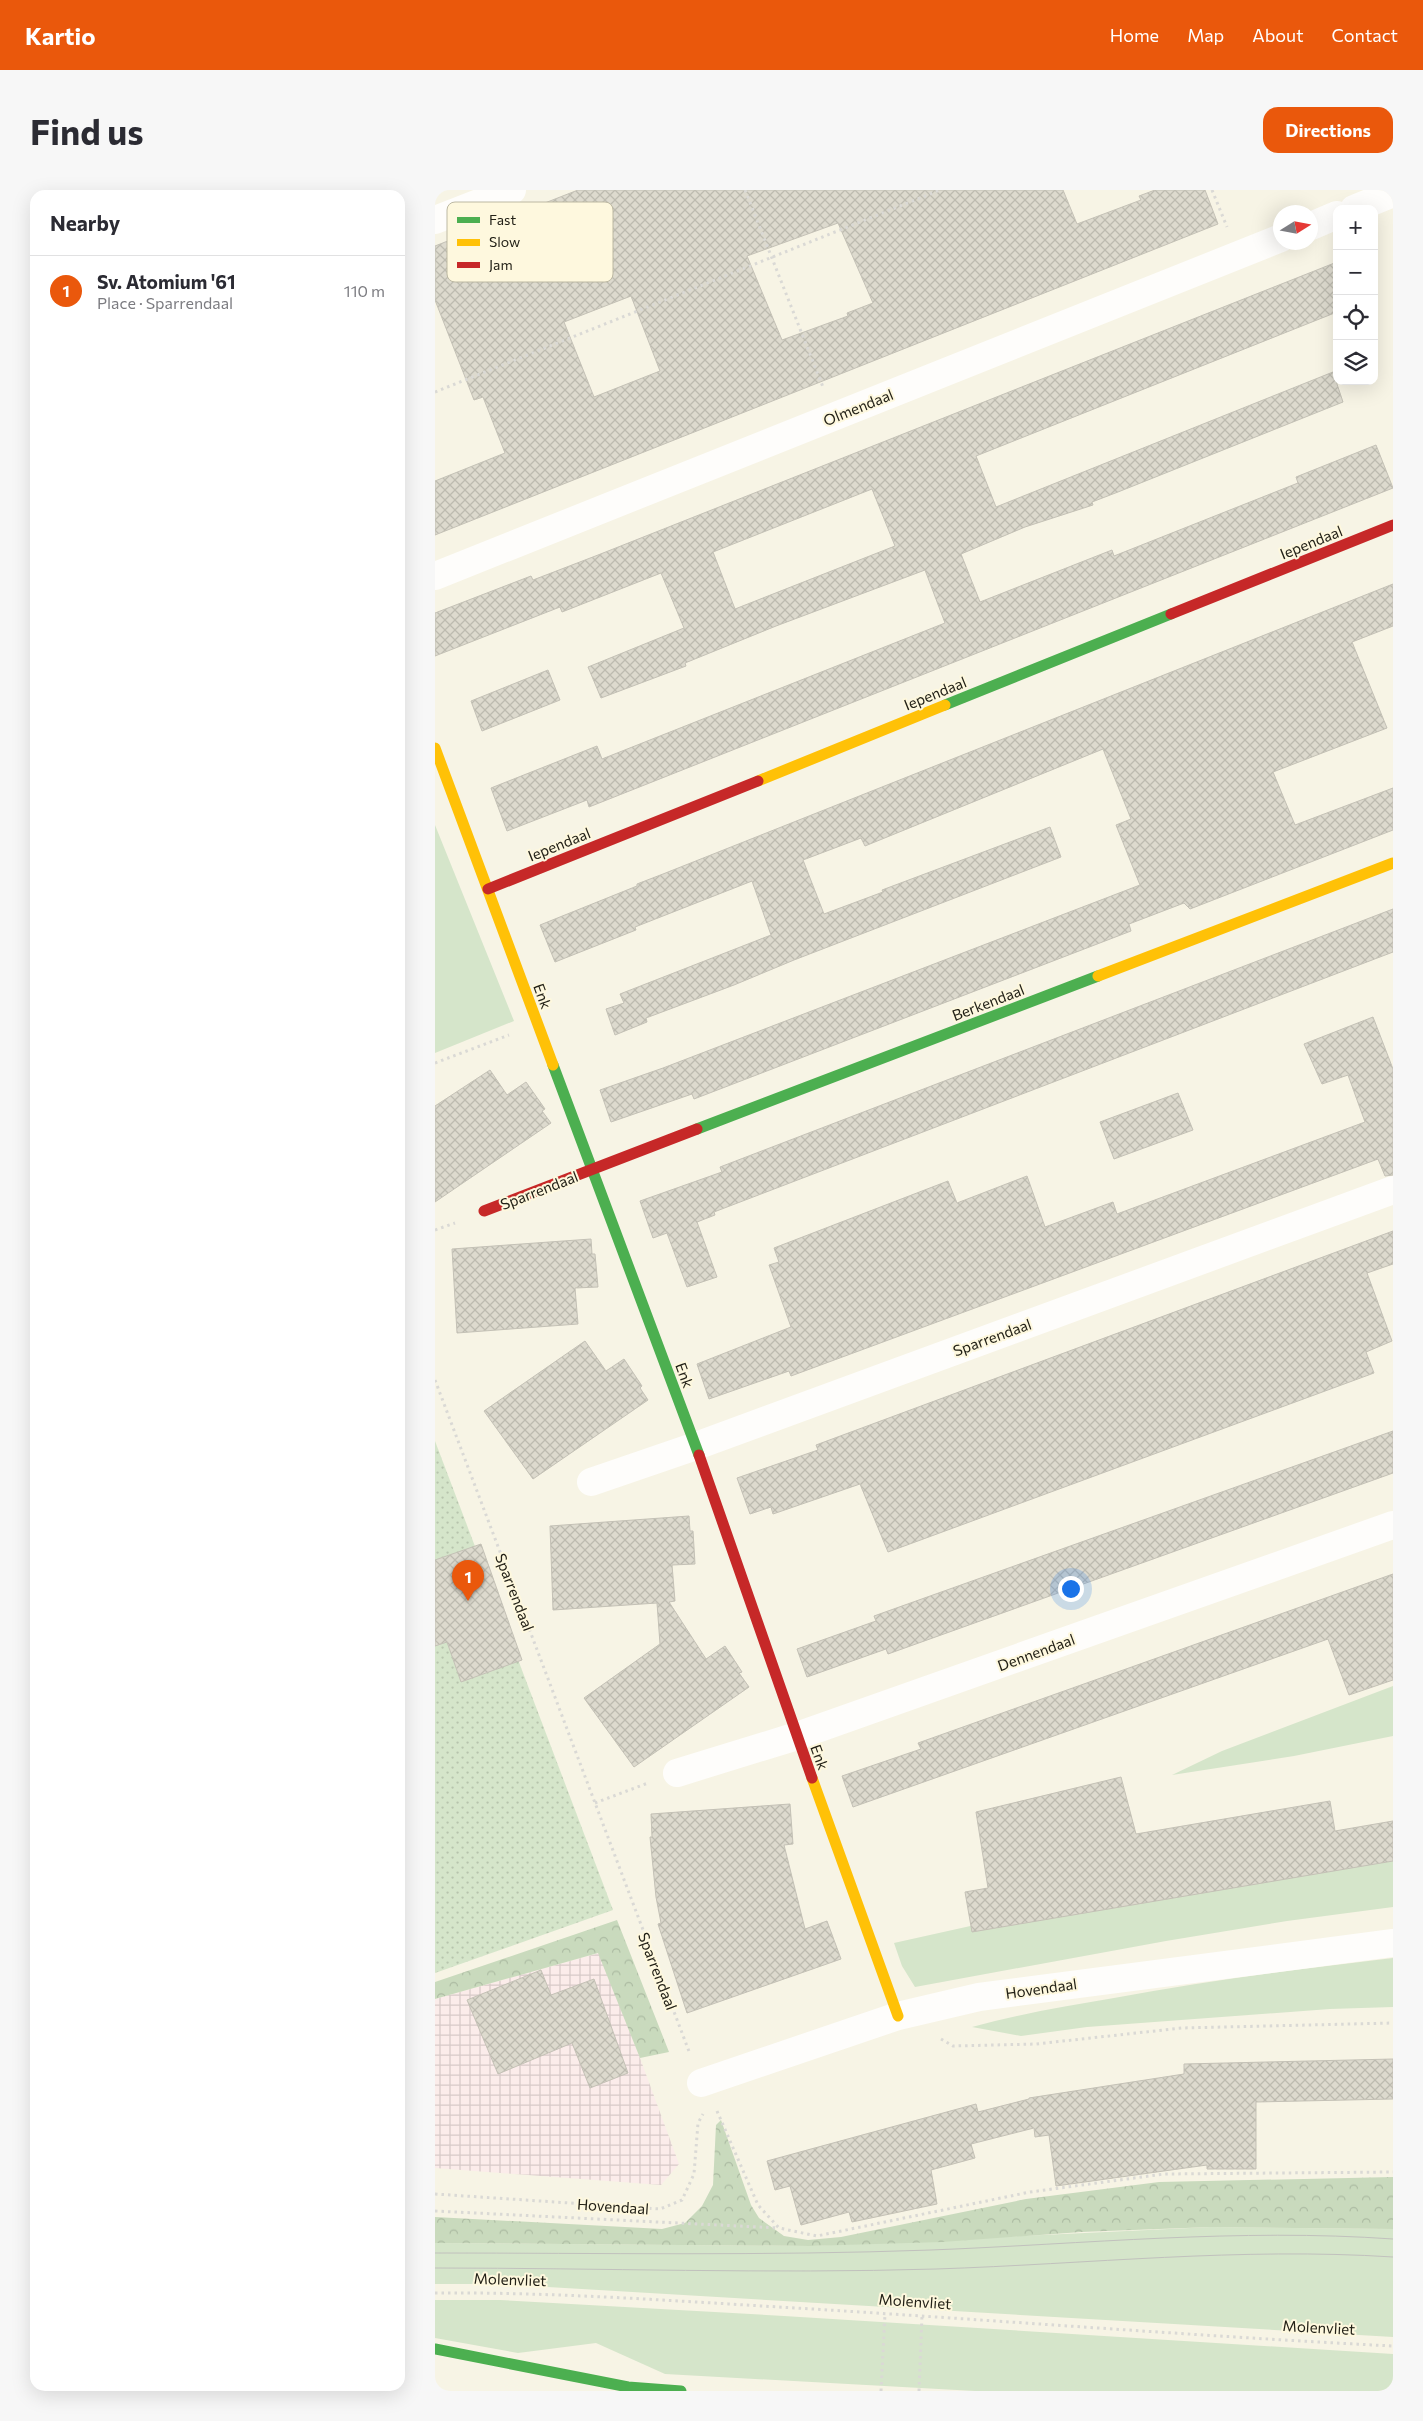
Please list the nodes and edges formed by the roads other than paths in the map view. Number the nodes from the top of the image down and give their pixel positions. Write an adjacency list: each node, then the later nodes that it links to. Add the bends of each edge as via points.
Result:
1 (512, 190): 3 (street)
2 (1393, 193): 4 (street)
3 (481, 202)
4 (1364, 205)
5 (447, 215): 7 (street)
6 (1333, 218): 8 (street)
7 (435, 220)
8 (1318, 223)
9 (1273, 241): 11 (street, Olmendaal)
10 (1393, 525): 14 (street, Iependaal)
11 (435, 576)
12 (435, 748): 14 (street, Enk)
13 (1393, 862): 15 (street, Berkendaal)
14 (487, 889): 15 (street, Enk)
15 (594, 1169): 17 (street, Sparrendaal); 18 (street, Enk)
16 (1393, 1190): 18 (street, Sparrendaal)
17 (484, 1212)
18 (696, 1446): 19 (street, Sparrendaal); 21 (street, Enk)
19 (591, 1482)
20 (1393, 1525): 21 (street, Dennendaal)
21 (797, 1736): 22 (street, Dennendaal); 24 (street, Enk)
22 (677, 1773)
23 (1393, 1943): 24 (street, Hovendaal, via 1052,1986 979,1997)
24 (898, 2016): 25 (street, Hovendaal)
25 (704, 2094)
26 (435, 2349): 27 (street)
27 (627, 2387): 28 (street); 29 (street)
28 (582, 2390)
29 (681, 2391)

